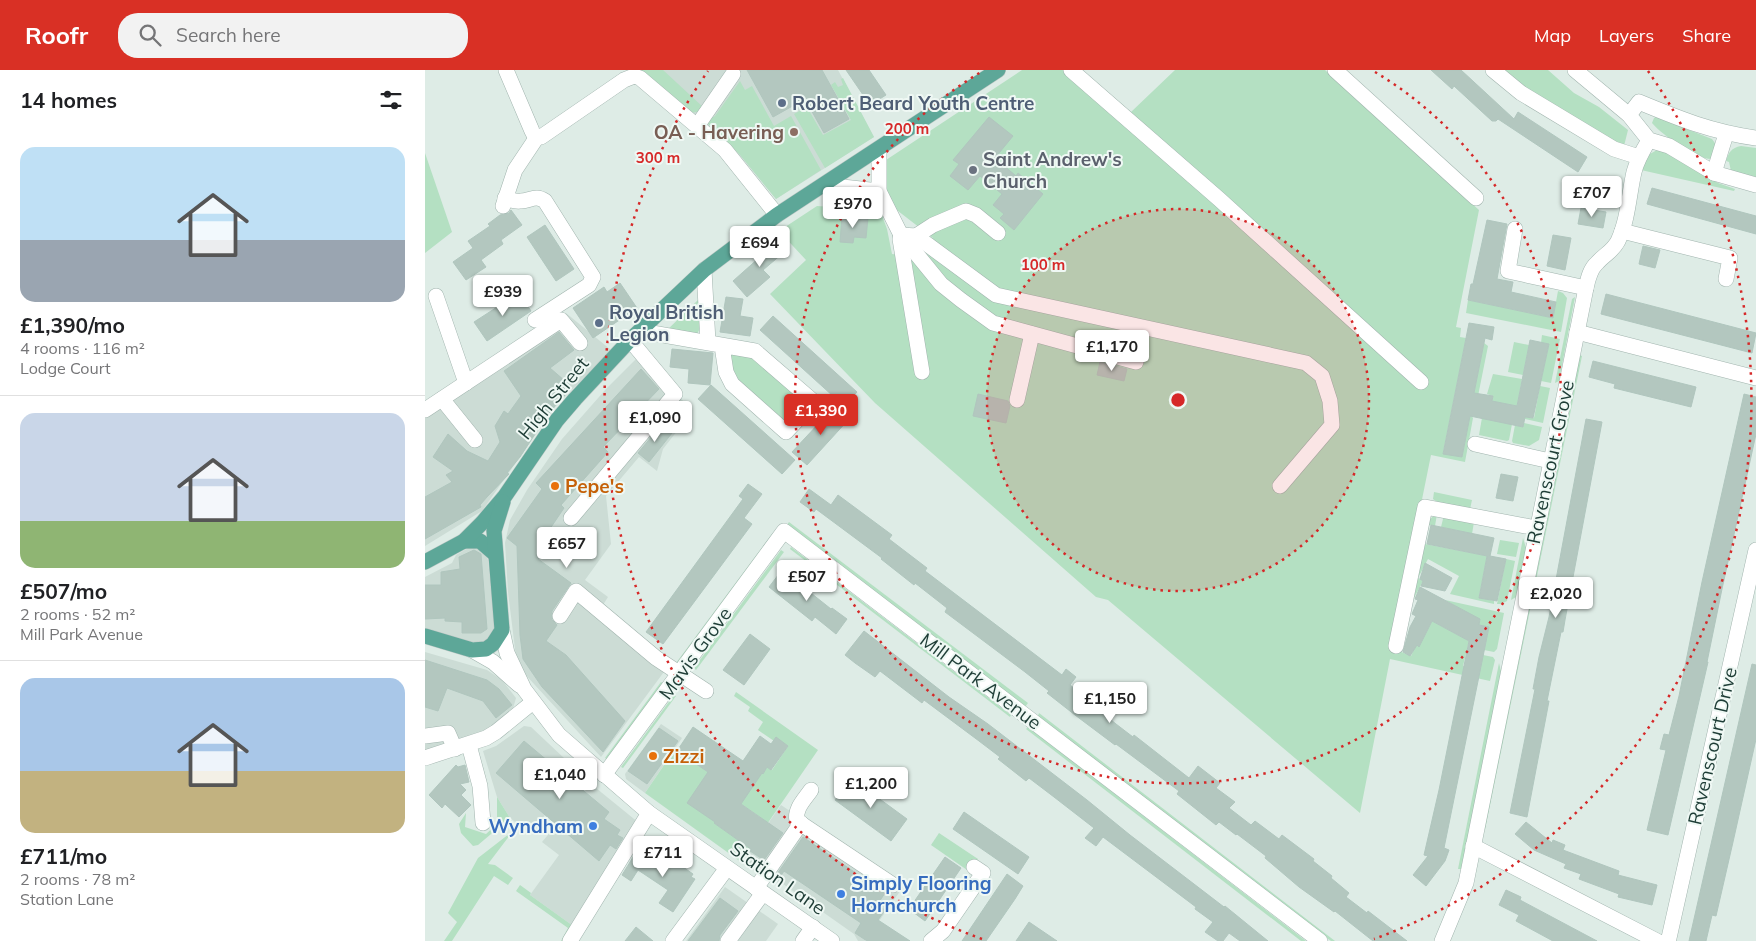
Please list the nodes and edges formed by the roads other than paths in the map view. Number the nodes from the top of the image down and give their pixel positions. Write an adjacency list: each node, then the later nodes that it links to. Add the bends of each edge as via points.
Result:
1 (506, 70): 11 (street, via 532,132)
2 (998, 70): 14 (main road, High Street)
3 (1071, 70): 41 (street)
4 (1335, 70): 20 (street)
5 (1493, 70): 15 (street, via 1521,93 1614,149)
6 (1575, 70): 8 (street)
7 (733, 74): 9 (street)
8 (1629, 115): 10 (street, via 1639,102); 13 (street)
9 (697, 126): 11 (street, via 641,78 634,76 543,137); 21 (street, via 725,150)
10 (1726, 134): 12 (street); 16 (street)
11 (537, 136): 30 (street, via 515,170 504,202 536,197 545,201 593,277 589,285)
12 (1756, 138)
13 (1649, 140): 15 (street, Ravenscourt Grove); 16 (street, via 1669,146)
14 (879, 149): 17 (main road, High Street); 19 (street)
15 (1639, 157): 23 (street, Ravenscourt Grove)
16 (1714, 173): 18 (street)
17 (824, 184): 19 (street); 21 (main road, High Street)
18 (1756, 186)
19 (879, 191): 25 (street)
20 (1476, 198)
21 (777, 215): 26 (main road, High Street)
22 (1515, 229): 28 (street, via 1508,271)
23 (1622, 231): 27 (street, via 1730,258); 28 (street, Ravenscourt Grove, via 1611,251 1595,264)
24 (998, 233): 25 (street, via 966,211)
25 (909, 235): 33 (street, via 941,284 961,300 993,323); 38 (street, via 900,239); 48 (street, via 996,295 1306,363 1323,376 1333,425)
26 (704, 270): 31 (main road, High Street); 36 (street)
27 (1726, 279)
28 (1586, 288): 32 (street, Ravenscourt Grove)
29 (436, 296): 40 (street)
30 (535, 320)
31 (643, 328): 34 (main road, High Street); 36 (street, via 652,333)
32 (1577, 332): 39 (street); 47 (street, Ravenscourt Grove)
33 (1033, 334): 37 (street); 43 (street)
34 (630, 340): 49 (main road, High Street, via 557,420); 50 (street, via 675,394)
35 (580, 343): 40 (street, via 561,320)
36 (715, 344): 36 (street, via 755,351 814,402 786,432 732,384)
37 (1136, 362)
38 (922, 372)
39 (1756, 378)
40 (472, 379): 42 (street)
41 (1421, 382)
42 (442, 399): 44 (street); 45 (street)
43 (1017, 400)
44 (425, 410)
45 (475, 440)
46 (1475, 444): 47 (street)
47 (1550, 461): 51 (street, Ravenscourt Grove)
48 (1279, 486)
49 (505, 496): 53 (main road, High Street); 55 (main road, High Street, via 494,531)
50 (571, 518)
51 (1536, 528): 60 (street, via 1425,507); 74 (street, Ravenscourt Grove)
52 (784, 531): 62 (street, Mavis Grove); 86 (street, Mill Park Avenue)
53 (464, 541): 55 (main road, via 480,542); 56 (main road, High Street)
54 (1756, 550): 89 (street, Ravenscourt Drive, via 1669,938)
55 (495, 554): 58 (main road, Station Lane)
56 (425, 562)
57 (560, 616): 62 (street, via 576,591)
58 (502, 630): 61 (main road, via 486,649); 63 (street, Station Lane, via 507,653)
59 (425, 636): 61 (main road)
60 (1397, 646)
61 (472, 650): 63 (street, Station Lane, via 493,662)
62 (679, 674): 64 (street); 69 (street, Mavis Grove)
63 (523, 689): 65 (street, Station Lane)
64 (706, 690)
65 (533, 702): 67 (street, via 496,732); 69 (street, Station Lane, via 559,735)
66 (425, 736): 67 (street, via 448,733)
67 (462, 747): 68 (street); 72 (street, via 481,786)
68 (425, 758)
69 (605, 775): 71 (street, Station Lane)
70 (811, 790): 73 (street, via 797,810 797,821)
71 (649, 813): 76 (street, Station Lane); 80 (street)
72 (483, 823)
73 (801, 824): 77 (street); 78 (street)
74 (1473, 846): 87 (street, Ravenscourt Grove, via 1466,883); 88 (street)
75 (974, 867): 85 (street, via 983,873 943,931)
76 (727, 868): 78 (street, Station Lane); 81 (street)
77 (893, 885)
78 (759, 891): 79 (street, Station Lane); 82 (street)
79 (813, 927): 83 (street); 84 (street, Station Lane)
80 (570, 941)
81 (673, 941)
82 (728, 941)
83 (803, 941)
84 (832, 941)
85 (931, 941)
86 (1319, 941)
87 (1442, 941)
88 (1657, 941)
89 (1665, 941)

